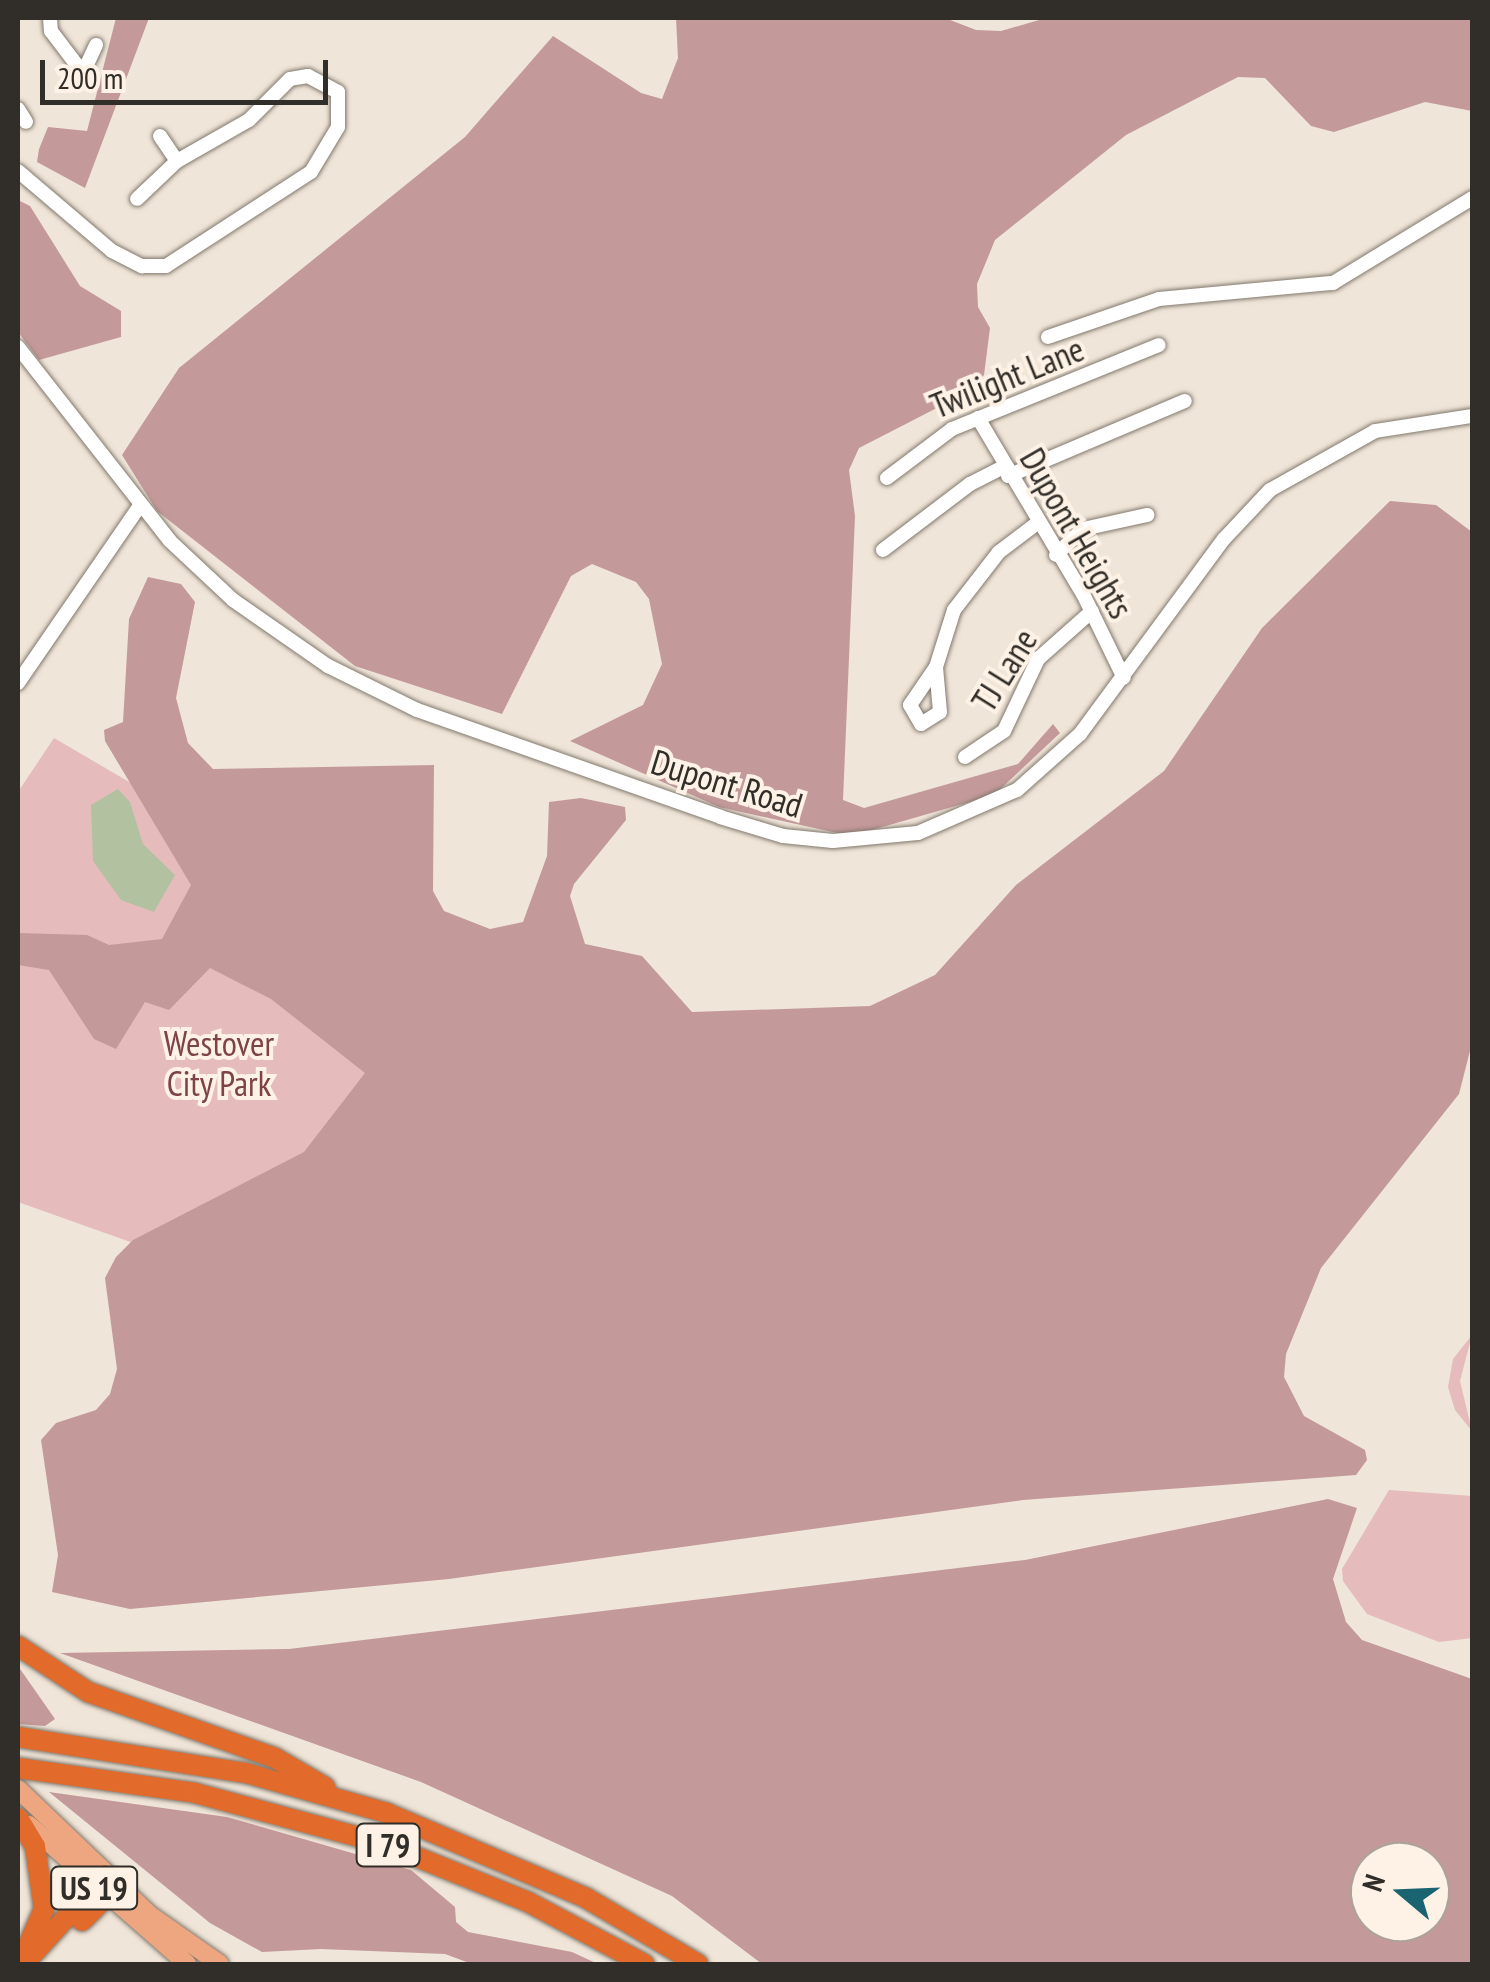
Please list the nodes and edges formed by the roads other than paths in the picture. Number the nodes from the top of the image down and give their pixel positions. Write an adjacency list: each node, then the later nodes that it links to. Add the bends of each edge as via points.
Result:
1 (50, 18): 2 (street, via 51,31 83,73)
2 (96, 45)
3 (160, 136): 4 (street)
4 (177, 162): 5 (street, via 248,120 297,76 322,80 338,92 338,128 311,172 166,266 142,266 112,251); 6 (street)
5 (18, 171)
6 (137, 198)
7 (1472, 198): 8 (street, via 1333,283 1159,299)
8 (1048, 337)
9 (1159, 346): 13 (street, Twilight Lane)
10 (18, 347): 16 (street, Dupont Road)
11 (1184, 400): 14 (street)
12 (1472, 416): 23 (street, Dupont Road, via 1374,431 1292,473 1236,523)
13 (978, 418): 14 (street, Dupont Heights); 15 (street, Twilight Lane, via 930,441)
14 (1006, 472): 18 (street, Dupont Heights); 19 (street, via 970,484)
15 (887, 478)
16 (144, 512): 23 (street, Dupont Road, via 233,600 370,689 783,836 894,838 974,813 1062,755); 24 (street, via 121,534)
17 (1147, 515): 20 (street, via 1083,529)
18 (1036, 524): 20 (street, Dupont Heights); 22 (street, via 998,552 967,588 946,626)
19 (883, 550)
20 (1056, 555): 21 (street, Dupont Heights)
21 (1092, 611): 23 (street, Dupont Heights); 25 (street, TJ Lane, via 1038,659 1004,731)
22 (936, 667)
23 (1124, 678)
24 (18, 683)
25 (964, 757)
26 (18, 1646): 30 (highway, via 88,1692 275,1758)
27 (18, 1738): 30 (highway, I 79, via 246,1773)
28 (18, 1768): 37 (highway, I 79, via 228,1800 382,1843 528,1902)
29 (18, 1790): 32 (main road, US 19)
30 (353, 1802): 38 (highway, I 79, via 518,1866)
31 (18, 1816): 32 (main road, US 19); 33 (highway, via 35,1846 44,1908)
32 (105, 1887): 33 (highway); 34 (highway); 35 (main road, US 19); 36 (main road, US 19)
33 (22, 1964)
34 (38, 1964)
35 (187, 1964)
36 (220, 1964)
37 (644, 1964)
38 (698, 1964)

